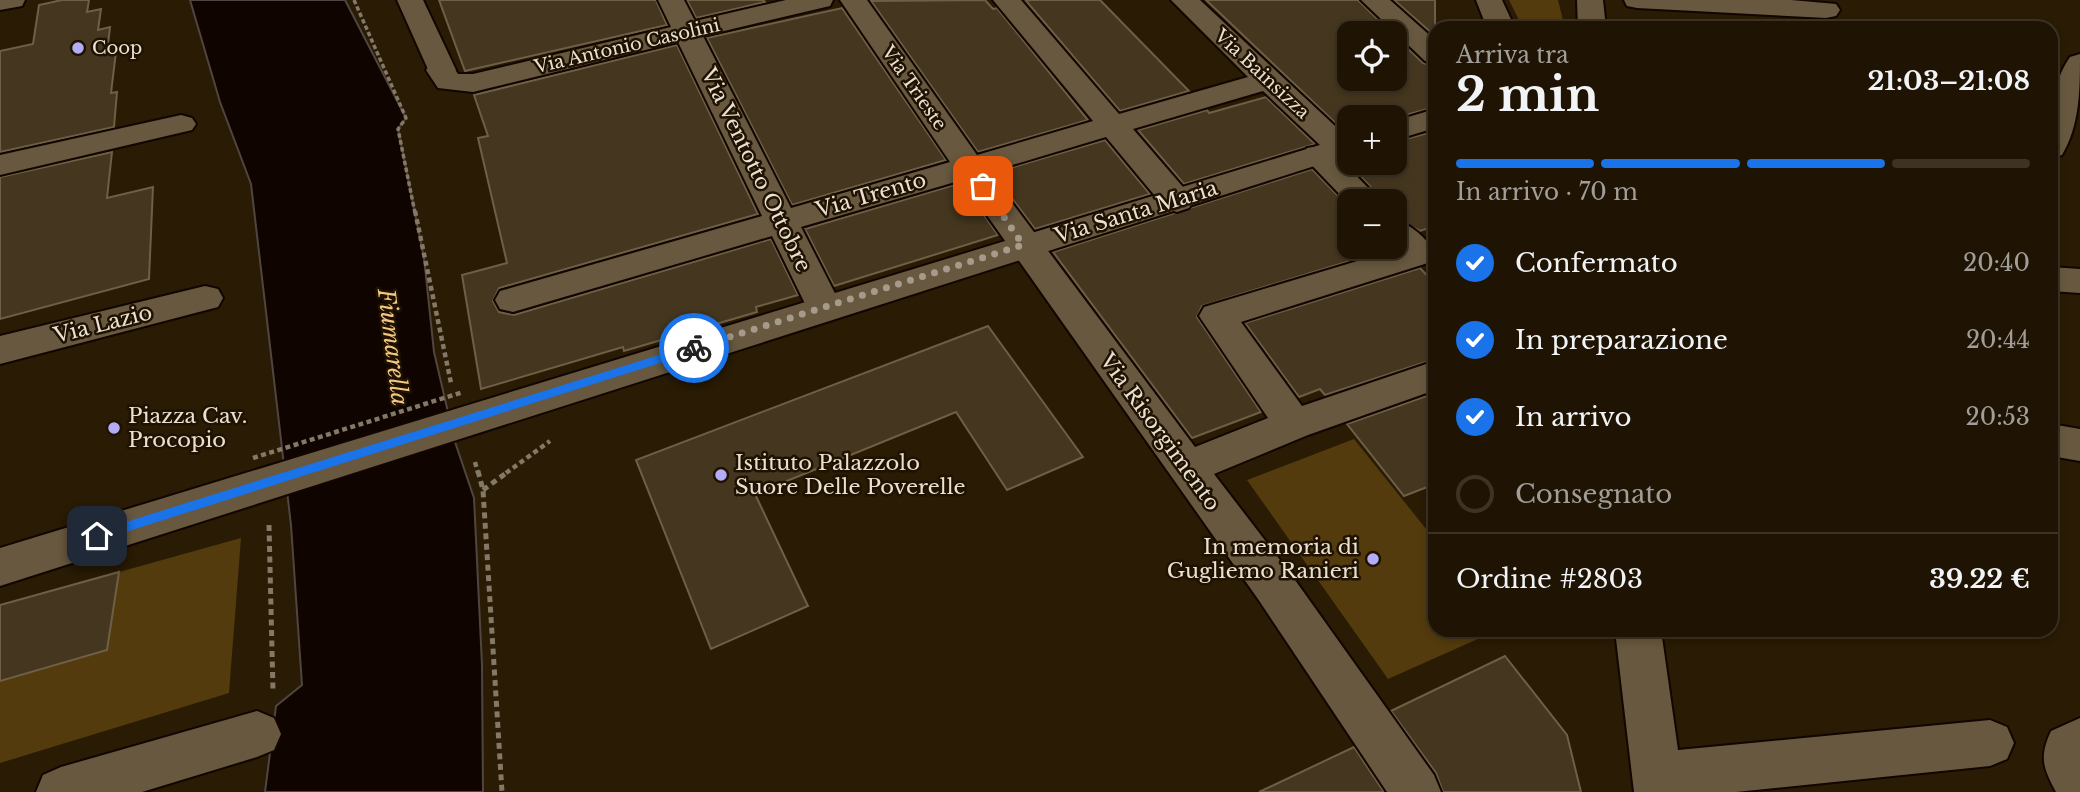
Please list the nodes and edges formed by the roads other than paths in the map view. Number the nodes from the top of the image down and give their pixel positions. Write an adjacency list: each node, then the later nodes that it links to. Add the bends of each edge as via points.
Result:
1 (12, 0): 12 (street)
2 (410, 0): 16 (street, Via Antonio Casolini, via 448,82 472,83)
3 (671, 0): 16 (street, Via Ventotto Ottobre)
4 (820, 0): 16 (street, Via Antonio Casolini)
5 (853, 0): 28 (street, Via Trieste)
6 (1006, 0): 23 (street)
7 (1184, 0): 20 (street, Via Bainsizza)
8 (1374, 0): 17 (street)
9 (1489, 0): 14 (street)
10 (1590, 0): 15 (street)
11 (1637, 0): 13 (street)
12 (0, 2)
13 (1826, 10)
14 (1498, 21)
15 (1592, 21)
16 (688, 32): 31 (street, Via Ventotto Ottobre)
17 (1428, 49)
18 (2058, 58): 19 (street)
19 (2080, 61): 25 (street)
20 (1269, 80): 23 (street, Via Trento); 26 (street, Via Bainsizza)
21 (1428, 120): 24 (street)
22 (181, 124): 27 (street)
23 (1113, 125): 28 (street, Via Trento); 30 (street)
24 (1407, 127)
25 (2058, 127)
26 (1336, 149): 29 (street, Via Bainsizza); 30 (street, Via Santa Maria)
27 (0, 165)
28 (970, 166): 31 (street, Via Trento); 33 (street, Via Trieste)
29 (1358, 189)
30 (1177, 201): 33 (street, Via Santa Maria)
31 (782, 221): 39 (street, Via Trento); 40 (street, Via Ventotto Ottobre)
32 (1407, 242): 34 (street, via 1419,254)
33 (1023, 245): 40 (street, Via Santa Maria); 46 (street, Via Risorgimento)
34 (1407, 258)
35 (1403, 259): 43 (street, via 1217,316)
36 (2058, 279): 37 (street)
37 (2080, 281)
38 (205, 298): 41 (street, Via Lazio)
39 (513, 300)
40 (824, 307): 47 (street, Via Santa Maria, via 267,473)
41 (0, 350)
42 (1428, 377): 43 (street)
43 (1294, 424): 46 (street)
44 (2058, 441): 45 (street)
45 (2080, 445)
46 (1186, 468): 55 (street, Via Risorgimento)
47 (0, 567)
48 (1639, 637): 52 (street)
49 (257, 734): 54 (street)
50 (2080, 741): 53 (street, via 2068,747 2068,765)
51 (1990, 743): 52 (street)
52 (1658, 784)
53 (2080, 786)
54 (61, 792)
55 (1416, 792)

